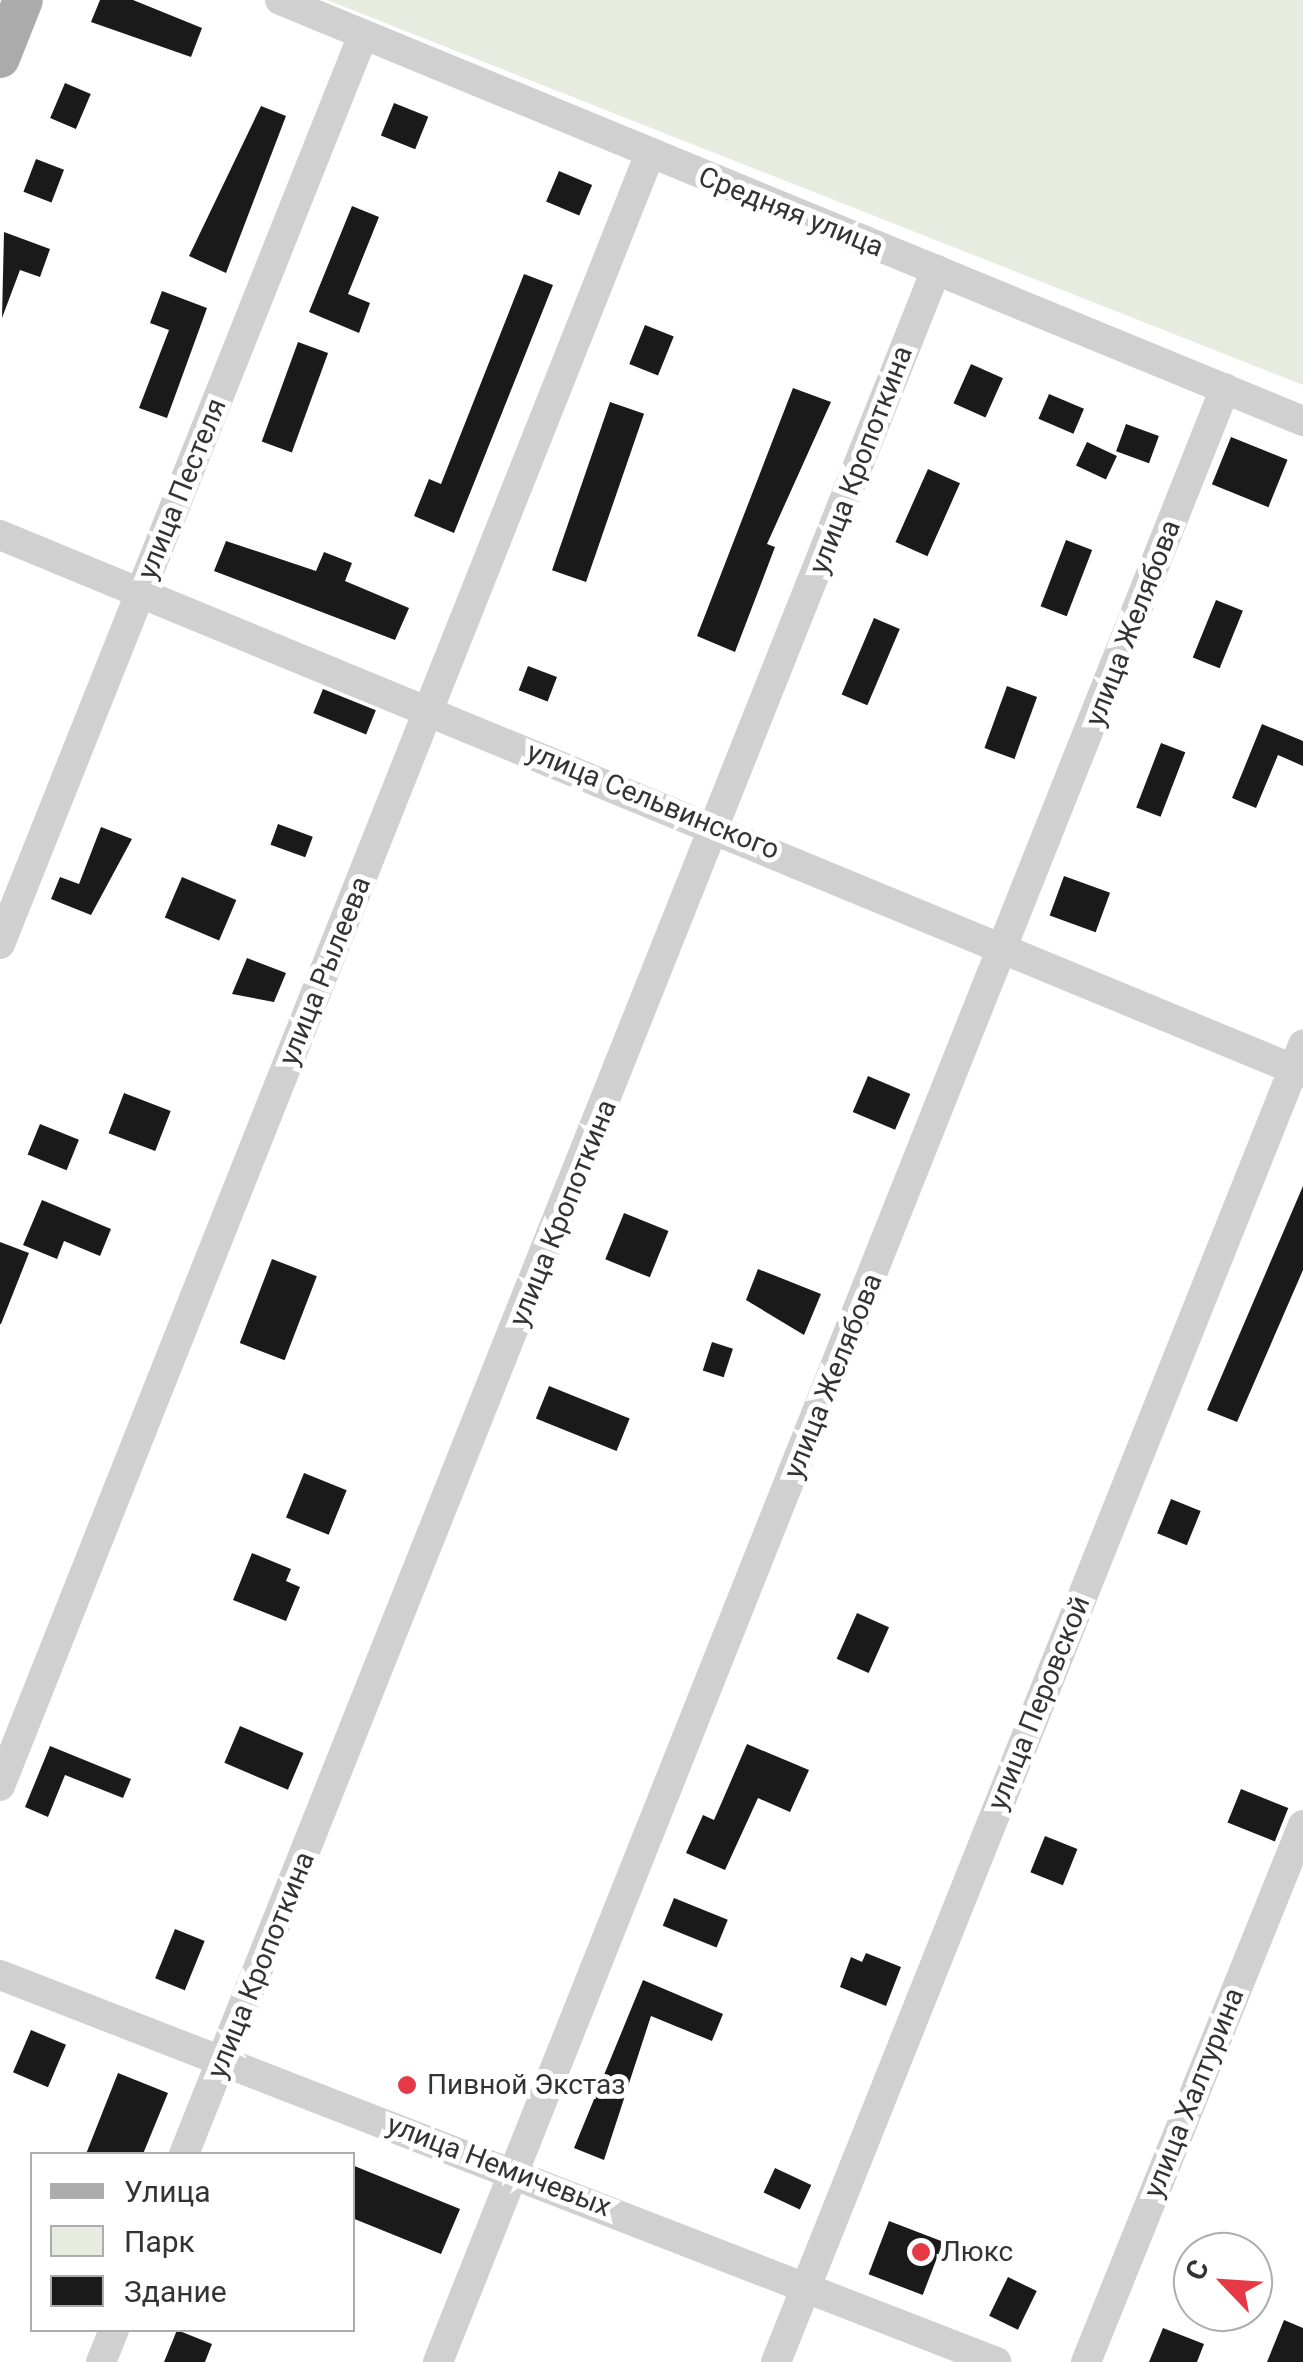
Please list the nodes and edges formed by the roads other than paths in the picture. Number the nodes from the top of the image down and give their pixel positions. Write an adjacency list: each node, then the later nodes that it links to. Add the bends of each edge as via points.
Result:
1 (23, 0): 4 (main road)
2 (280, 0): 3 (street, Средняя улица)
3 (363, 34): 5 (street, Средняя улица); 10 (street, улица Пестеля)
4 (0, 58)
5 (649, 156): 6 (street, Средняя улица); 11 (street, улица Рылеева)
6 (936, 270): 7 (street, Средняя улица); 12 (street, улица Кропоткина)
7 (1225, 388): 8 (street, Средняя улица); 14 (street, улица Желябова)
8 (1303, 421)
9 (0, 535): 10 (street, улица Сельвинского)
10 (140, 592): 11 (street, улица Сельвинского); 13 (street, улица Пестеля)
11 (430, 710): 12 (street, улица Сельвинского); 16 (street, улица Рылеева)
12 (718, 827): 14 (street, улица Сельвинского); 19 (street, улица Кропоткина)
13 (0, 944)
14 (1006, 947): 15 (street, улица Сельвинского); 21 (street, улица Желябова)
15 (1300, 1062): 22 (street, улица Перовской)
16 (0, 1786)
17 (1303, 1825): 28 (street, улица Халтурина)
18 (0, 1975): 19 (street, улица Немичевых)
19 (222, 2060): 20 (street, улица Кропоткина); 21 (street, улица Немичевых)
20 (185, 2152)
21 (513, 2171): 22 (street, улица Немичевых); 25 (street, улица Желябова)
22 (806, 2285): 26 (street, улица Перовской); 27 (street, улица Немичевых)
23 (113, 2332): 24 (street)
24 (101, 2362)
25 (438, 2362)
26 (776, 2362)
27 (996, 2362)
28 (1086, 2362)

